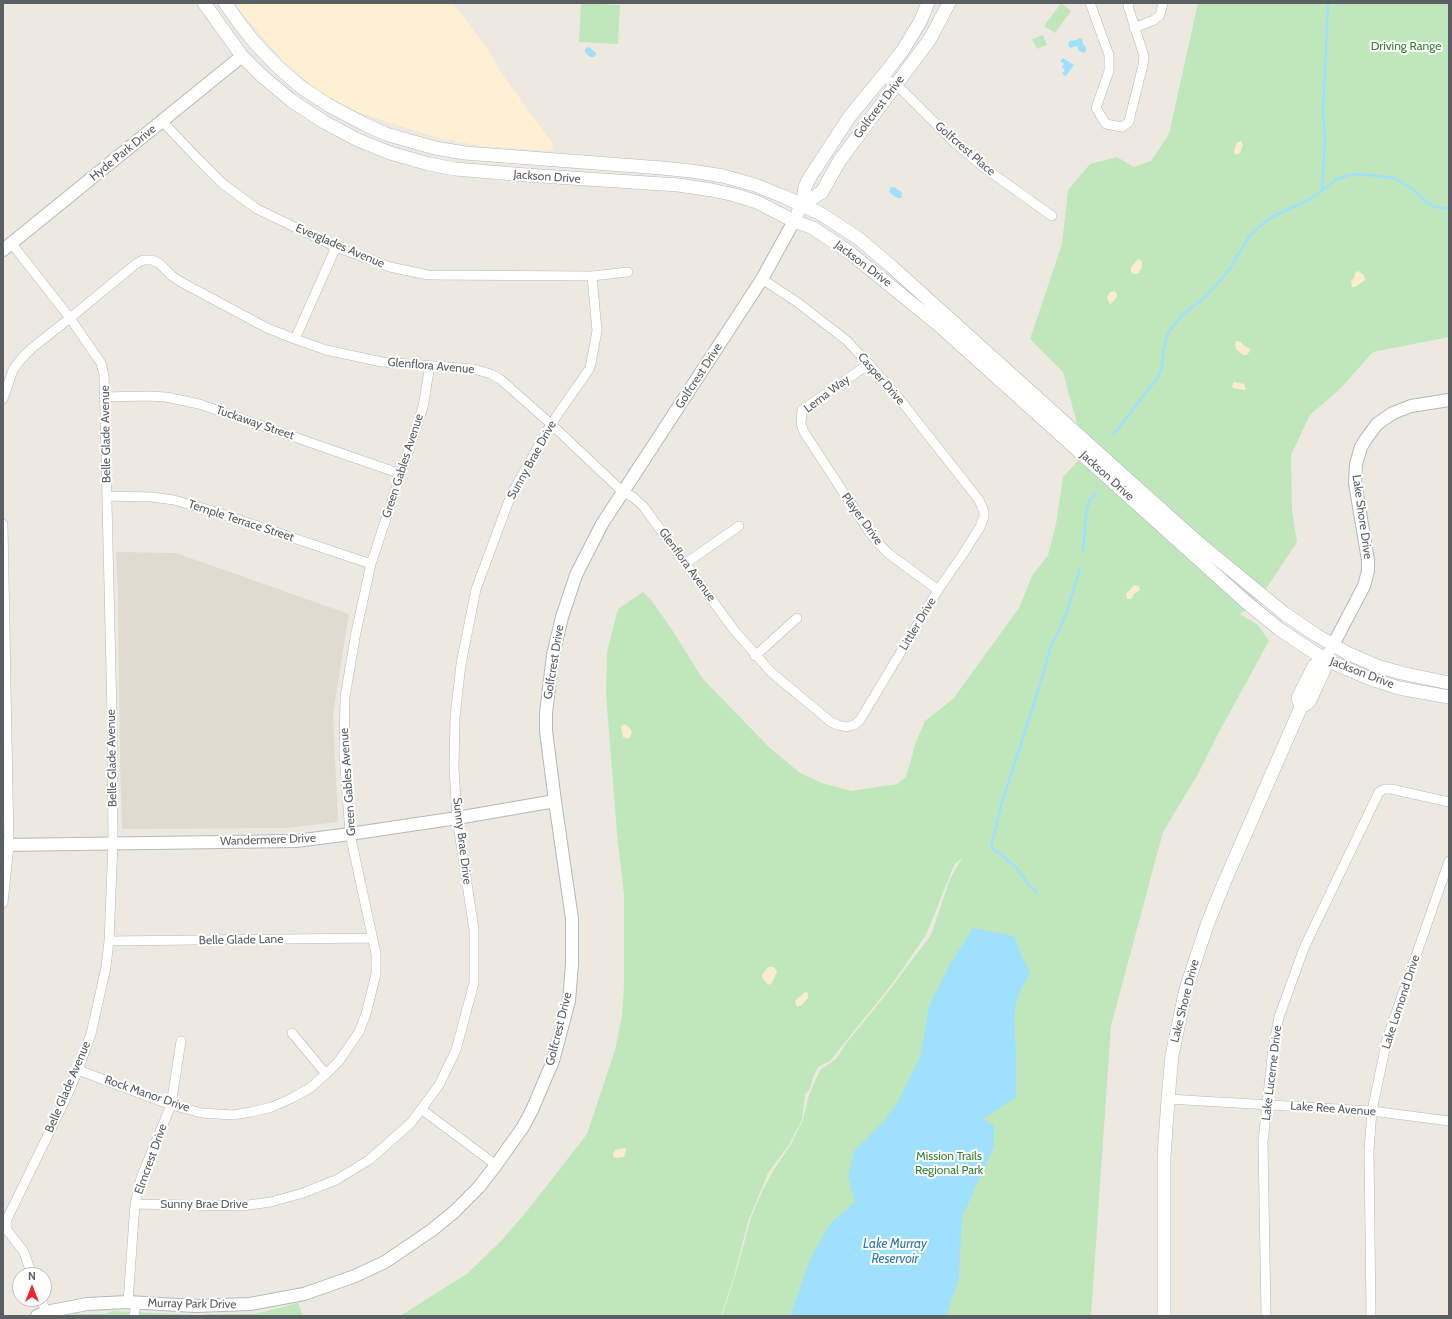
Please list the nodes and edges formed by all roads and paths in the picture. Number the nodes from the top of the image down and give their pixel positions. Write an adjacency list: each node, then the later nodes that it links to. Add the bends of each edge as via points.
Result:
1 (204, 3): 9 (main road, Jackson Drive)
2 (225, 3): 10 (main road, Jackson Drive)
3 (928, 3): 13 (main road, Golfcrest Drive, via 920,22)
4 (949, 3): 14 (main road, Golfcrest Drive, via 930,39)
5 (1090, 3): 8 (street, via 1109,55 1109,71 1096,108 1106,124 1122,127 1129,122 1144,56)
6 (1129, 3): 8 (street)
7 (1163, 3): 8 (street, via 1160,15)
8 (1134, 28)
9 (231, 41): 10 (main road); 11 (main road, Jackson Drive)
10 (255, 43): 12 (main road, Jackson Drive)
11 (242, 56): 12 (main road); 15 (street, Hyde Park Drive); 18 (main road, Jackson Drive, via 292,101 324,122 390,154 456,169 678,185 712,190 757,202)
12 (278, 67): 16 (main road, Jackson Drive, via 301,87 328,105 386,134 415,143 493,156 691,171 723,176 755,185)
13 (884, 76): 14 (street, Golfcrest Place); 16 (main road, Golfcrest Drive, via 850,116 810,177 804,187)
14 (896, 86): 16 (main road, Golfcrest Drive, via 840,160 822,192); 17 (street, Golfcrest Place, via 982,166)
15 (162, 121): 19 (street, Hyde Park Drive); 20 (street, Everglades Avenue, via 223,184 257,209)
16 (802, 205): 18 (main road, Golfcrest Drive); 43 (main road, Jackson Drive, via 821,214 891,266 1201,545 1285,614)
17 (1052, 216)
18 (794, 221): 23 (street, Golfcrest Drive); 45 (main road, Jackson Drive, via 813,228 896,288 1246,602 1279,629)
19 (7, 247): 24 (street, Belle Glade Avenue)
20 (336, 247): 22 (street, Everglades Avenue, via 390,267 428,275); 25 (street)
21 (628, 272): 22 (street, Everglades Avenue)
22 (592, 276): 31 (street, Sunny Brae Drive, via 597,332 590,368)
23 (762, 279): 26 (street, Casper Drive, via 846,340); 34 (street, Golfcrest Drive)
24 (70, 318): 25 (street, Glenflora Avenue, via 137,263 152,260 181,282 267,328); 28 (street, Belle Glade Avenue, via 101,363); 29 (street, Glenflora Avenue, via 21,359 13,370)
25 (295, 339): 27 (street, Glenflora Avenue, via 326,350 382,362)
26 (870, 364): 32 (street, Lema Way, via 802,410 801,424); 36 (street, Casper Drive)
27 (430, 366): 31 (street, Glenflora Avenue, via 474,369 491,374); 33 (street, Green Gables Avenue, via 423,407)
28 (104, 396): 33 (street, Tuckaway Street, via 166,397 199,404); 35 (street, Belle Glade Avenue)
29 (3, 399)
30 (1449, 400): 43 (street, Lake Shore Drive, via 1411,406 1393,413 1371,431 1361,447 1356,464 1355,483 1368,571 1364,586)
31 (551, 424): 34 (street, Glenflora Avenue); 51 (street, Sunny Brae Drive, via 511,495 476,589 460,664 455,717 454,768)
32 (804, 432): 41 (street, Player Drive, via 878,543)
33 (401, 474): 40 (street, Green Gables Avenue)
34 (623, 492): 39 (street, Glenflora Avenue, via 643,506); 49 (street, Golfcrest Drive, via 602,524 576,575 553,654 546,731)
35 (107, 496): 40 (street, Temple Terrace Street, via 174,500); 53 (street, Belle Glade Avenue)
36 (979, 500): 41 (street, Littler Drive, via 984,512 980,527)
37 (3, 524): 54 (street)
38 (739, 526): 39 (street)
39 (686, 563): 44 (street, Glenflora Avenue)
40 (370, 564): 52 (street, Green Gables Avenue, via 345,697 344,752)
41 (938, 590): 48 (street, Littler Drive, via 860,720 854,725 846,726 838,726)
42 (797, 618): 44 (street)
43 (1333, 645): 45 (main road, Lake Shore Drive); 46 (main road, Jackson Drive, via 1395,672)
44 (755, 656): 48 (street, Glenflora Avenue)
45 (1324, 659): 47 (main road, Jackson Drive, via 1399,688); 63 (main road, Lake Shore Drive, via 1324,670 1309,702 1301,707 1207,925 1186,989 1172,1055)
46 (1449, 683)
47 (1449, 697)
48 (831, 722)
49 (555, 802): 51 (street, Wandermere Drive); 69 (street, Golfcrest Drive, via 572,919 569,1001 553,1061 532,1110)
50 (1449, 802): 64 (street, Lake Lucerne Drive, via 1391,789 1379,792 1304,948 1279,1017 1273,1048)
51 (457, 818): 52 (street, Wandermere Drive); 66 (street, Sunny Brae Drive, via 474,930 474,983 456,1050 439,1085)
52 (350, 834): 53 (street, Wandermere Drive, via 296,841); 57 (street, Green Gables Avenue)
53 (113, 843): 54 (street, Wandermere Drive); 58 (street, Belle Glade Avenue)
54 (6, 845): 56 (street)
55 (1449, 860): 67 (street, Lake Lomond Drive, via 1387,1039)
56 (3, 903)
57 (372, 938): 58 (street, Belle Glade Lane); 62 (street, Green Gables Avenue, via 376,954 376,974 366,1014 359,1032 339,1061)
58 (109, 942): 61 (street, Belle Glade Avenue, via 91,1034)
59 (292, 1033): 62 (street)
60 (181, 1041): 65 (street, Elmcrest Drive)
61 (78, 1070): 65 (street, Rock Manor Drive); 71 (street, Belle Glade Avenue, via 7,1219 7,1230 24,1252)
62 (326, 1074): 65 (street, Rock Manor Drive, via 310,1088 292,1098 272,1107 251,1112 233,1115 202,1113)
63 (1168, 1099): 64 (street, Lake Ree Avenue); 75 (main road, Lake Shore Drive, via 1164,1158)
64 (1268, 1104): 67 (street, Lake Ree Avenue); 76 (street, Lake Lucerne Drive, via 1264,1142)
65 (171, 1105): 70 (street, Elmcrest Drive, via 142,1178)
66 (421, 1109): 69 (street); 70 (street, Sunny Brae Drive, via 410,1123 369,1160 336,1180 303,1193 271,1202 241,1206)
67 (1372, 1111): 68 (street, Lake Ree Avenue); 77 (street, Lake Lomond Drive, via 1369,1150)
68 (1449, 1121)
69 (496, 1165): 72 (street, Murray Park Drive, via 479,1187 432,1230 385,1262 355,1276 304,1294 250,1304 195,1306)
70 (135, 1204): 72 (street, Elmcrest Drive)
71 (29, 1267)
72 (132, 1303): 73 (street, Murray Park Drive, via 87,1304); 74 (street, Elmcrest Drive)
73 (41, 1314)
74 (134, 1316)
75 (1164, 1316)
76 (1266, 1316)
77 (1370, 1316)

